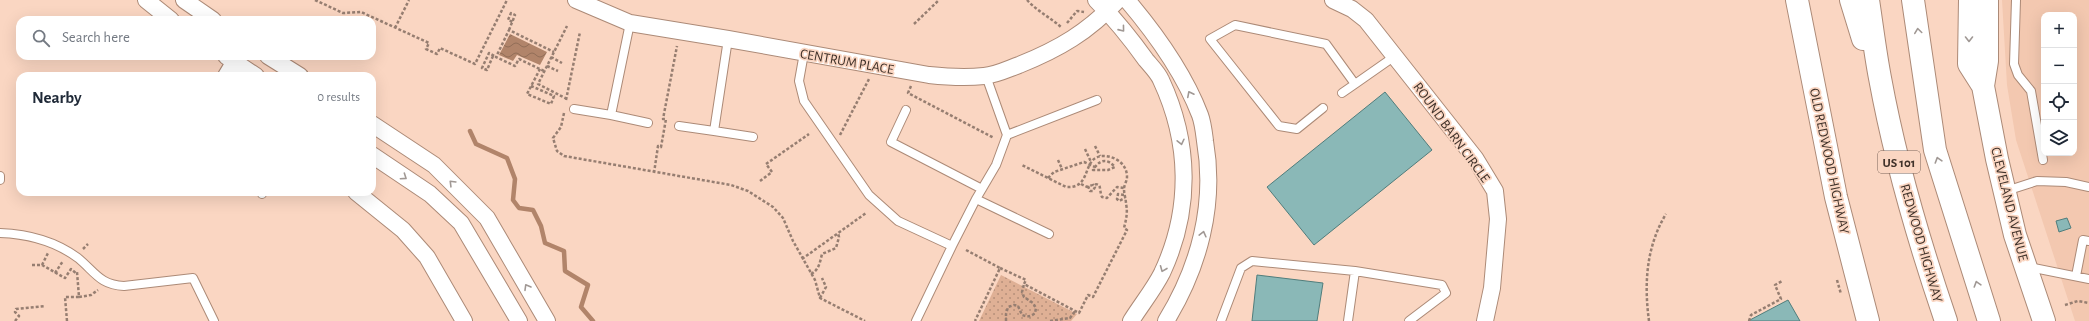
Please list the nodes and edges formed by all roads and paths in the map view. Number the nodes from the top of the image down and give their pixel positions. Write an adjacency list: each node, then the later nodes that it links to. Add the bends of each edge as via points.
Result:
1 (146, 0): 20 (street)
2 (184, 0): 21 (street)
3 (315, 0): 22 (path, via 343,13 361,12)
4 (409, 0): 28 (path)
5 (507, 0): 28 (path, via 474,64 440,48 437,54 426,49 429,43)
6 (576, 0): 25 (street, CENTRUM PLACE)
7 (939, 0): 26 (path)
8 (1027, 0): 18 (path, via 1034,8 1057,22 1061,28 1077,11 1084,12)
9 (1127, 0): 137 (street, one-way to 9, via 1182,294 1198,254 1206,220 1207,154 1200,116 1180,75 1145,22)
10 (1333, 0): 36 (street, ROUND BARN CIRCLE, via 1352,8 1366,20)
11 (1797, 0): 144 (main road, OLD REDWOOD HIGHWAY, via 1836,197)
12 (1851, 0): 73 (main road)
13 (1868, 0): 73 (main road, REDWOOD HIGHWAY / US 101, via 1880,78)
14 (1913, 0): 124 (main road, US 101, one-way to 14, via 1935,150)
15 (1970, 0): 54 (main road, CLEVELAND AVENUE, one-way to 54, via 1969,64)
16 (1987, 0): 54 (main road, CLEVELAND AVENUE, via 1987,61)
17 (2016, 0): 77 (lane, via 2014,64 2018,75 2030,91)
18 (1091, 5): 19 (street)
19 (1112, 6): 49 (street, CENTRUM PLACE, via 1076,38 1060,47); 136 (street, one-way to 136, via 1160,78 1176,120 1184,154 1184,185 1179,227 1162,273)
20 (166, 16)
21 (206, 16)
22 (370, 16)
23 (376, 19): 28 (path)
24 (513, 22): 29 (path)
25 (630, 24): 31 (street, CENTRUM PLACE); 61 (lane)
26 (914, 24)
27 (567, 26): 33 (path)
28 (395, 28)
29 (509, 30): 33 (path); 35 (path)
30 (580, 32): 56 (path)
31 (728, 39): 34 (street, CENTRUM PLACE); 65 (lane)
32 (677, 46): 82 (path, via 663,119 666,119 661,147 658,146)
33 (554, 52): 37 (path)
34 (804, 53): 49 (street, CENTRUM PLACE, via 929,75 957,78); 102 (lane, via 799,81 804,101 869,195 898,222)
35 (494, 56): 35 (path, via 489,53 482,68 487,70); 43 (path, via 515,66 519,59)
36 (1395, 56): 51 (lane); 141 (street, ROUND BARN CIRCLE, via 1475,158 1494,191 1498,219 1492,288)
37 (551, 57): 41 (path); 42 (path)
38 (232, 60): 46 (street)
39 (236, 60): 47 (street)
40 (274, 60): 48 (street)
41 (562, 62)
42 (547, 66): 44 (path); 45 (path)
43 (540, 69): 44 (path); 52 (path)
44 (544, 71): 56 (path, via 538,84)
45 (558, 71)
46 (228, 72)
47 (251, 72)
48 (294, 72)
49 (986, 76): 67 (lane)
50 (869, 78): 68 (path)
51 (1355, 84): 55 (lane); 58 (lane, via 1326,44 1235,25 1210,40 1279,126 1297,129)
52 (531, 86): 52 (path, via 527,94 551,104 554,96)
53 (912, 86): 70 (path, via 908,93)
54 (1983, 86): 93 (main road, CLEVELAND AVENUE)
55 (1342, 93)
56 (567, 99): 82 (path, via 561,126 553,138 557,151 573,159)
57 (1097, 100): 67 (lane)
58 (1323, 108)
59 (574, 109): 61 (lane)
60 (906, 110): 92 (lane, via 891,142)
61 (610, 115): 62 (lane)
62 (648, 123)
63 (678, 126): 65 (lane)
64 (376, 127): 130 (street, one-way to 64, via 487,218 434,165)
65 (714, 131): 69 (lane)
66 (809, 134): 86 (path, via 766,164 772,172)
67 (1007, 135): 92 (lane, via 996,165)
68 (839, 137)
69 (753, 138)
70 (996, 138)
71 (1095, 146): 74 (path)
72 (1085, 149): 78 (path)
73 (1896, 151): 145 (main road, REDWOOD HIGHWAY / US 101, via 1917,230)
74 (1100, 156): 78 (path); 91 (path, via 1121,162 1128,178)
75 (376, 157): 129 (street, one-way to 129, via 430,194 461,223)
76 (1058, 160): 81 (path)
77 (2043, 160)
78 (1090, 163): 80 (path); 81 (path, via 1084,162); 87 (path)
79 (1022, 165): 84 (path)
80 (1095, 167): 80 (path, via 1098,162 1104,161 1111,162 1115,167 1101,171 1093,170)
81 (1062, 169): 84 (path)
82 (654, 172): 105 (path, via 748,190 773,207 783,218)
83 (0, 176): 85 (lane)
84 (1048, 178): 87 (path, via 1066,187 1072,188)
85 (0, 180)
86 (760, 181)
87 (1081, 184): 89 (path)
88 (1093, 184): 89 (path); 89 (path, via 1093,191 1090,191); 91 (path, via 1100,187 1102,197 1110,197 1117,187)
89 (1088, 186)
90 (2089, 187): 93 (lane, via 2066,182 2037,181)
91 (1124, 188): 123 (path, via 1127,218 1124,228 1127,230 1093,297 1088,294 1079,313)
92 (982, 190): 95 (lane)
93 (2005, 192): 107 (main road, CLEVELAND AVENUE)
94 (361, 196): 128 (street, via 403,230 427,257)
95 (976, 199): 100 (lane); 102 (lane)
96 (866, 213): 99 (path)
97 (1666, 214): 142 (path, via 1649,257 1645,288)
98 (0, 233): 104 (lane, via 37,237)
99 (838, 233): 105 (path); 111 (path, via 836,248 822,254 816,272)
100 (1049, 234)
101 (2089, 240): 112 (lane, via 2083,240)
102 (952, 246): 132 (lane)
103 (966, 250): 108 (path)
104 (68, 252): 110 (path); 116 (lane)
105 (802, 259): 111 (path)
106 (32, 265): 110 (path, via 42,265)
107 (2026, 267): 112 (lane); 146 (main road, CLEVELAND AVENUE)
108 (1000, 268): 117 (path, via 1026,280); 133 (path)
109 (1354, 271): 138 (lane, via 1252,261 1241,268); 139 (lane); 140 (lane, via 1442,285 1446,293)
110 (56, 273): 118 (path, via 64,278 71,269 77,275)
111 (811, 274): 119 (path)
112 (2076, 276): 114 (lane)
113 (822, 278): 119 (path, via 826,287)
114 (2089, 279)
115 (1782, 281): 143 (path, via 1775,285 1781,299 1751,315)
116 (106, 283): 118 (path, via 91,295); 127 (lane, via 124,286 193,278)
117 (1024, 284): 123 (path); 134 (path, via 1022,292 1024,297 1033,303 1035,313 1031,316 1022,315 1018,306 1014,305 1008,307)
118 (79, 297): 126 (path, via 65,297)
119 (820, 298): 131 (path)
120 (2089, 302): 121 (path, via 2078,301)
121 (2064, 305)
122 (45, 306): 125 (path, via 16,309 15,312 19,316)
123 (1075, 311): 135 (path, via 1070,318)
124 (1988, 316)
125 (15, 321)
126 (67, 321)
127 (214, 321)
128 (464, 321)
129 (519, 321)
130 (547, 321)
131 (865, 321)
132 (916, 321)
133 (975, 321)
134 (1006, 321)
135 (1050, 321)
136 (1131, 321)
137 (1166, 321)
138 (1221, 321)
139 (1348, 321)
140 (1409, 321)
141 (1485, 321)
142 (1649, 321)
143 (1749, 321)
144 (1868, 321)
145 (1946, 321)
146 (2044, 321)

